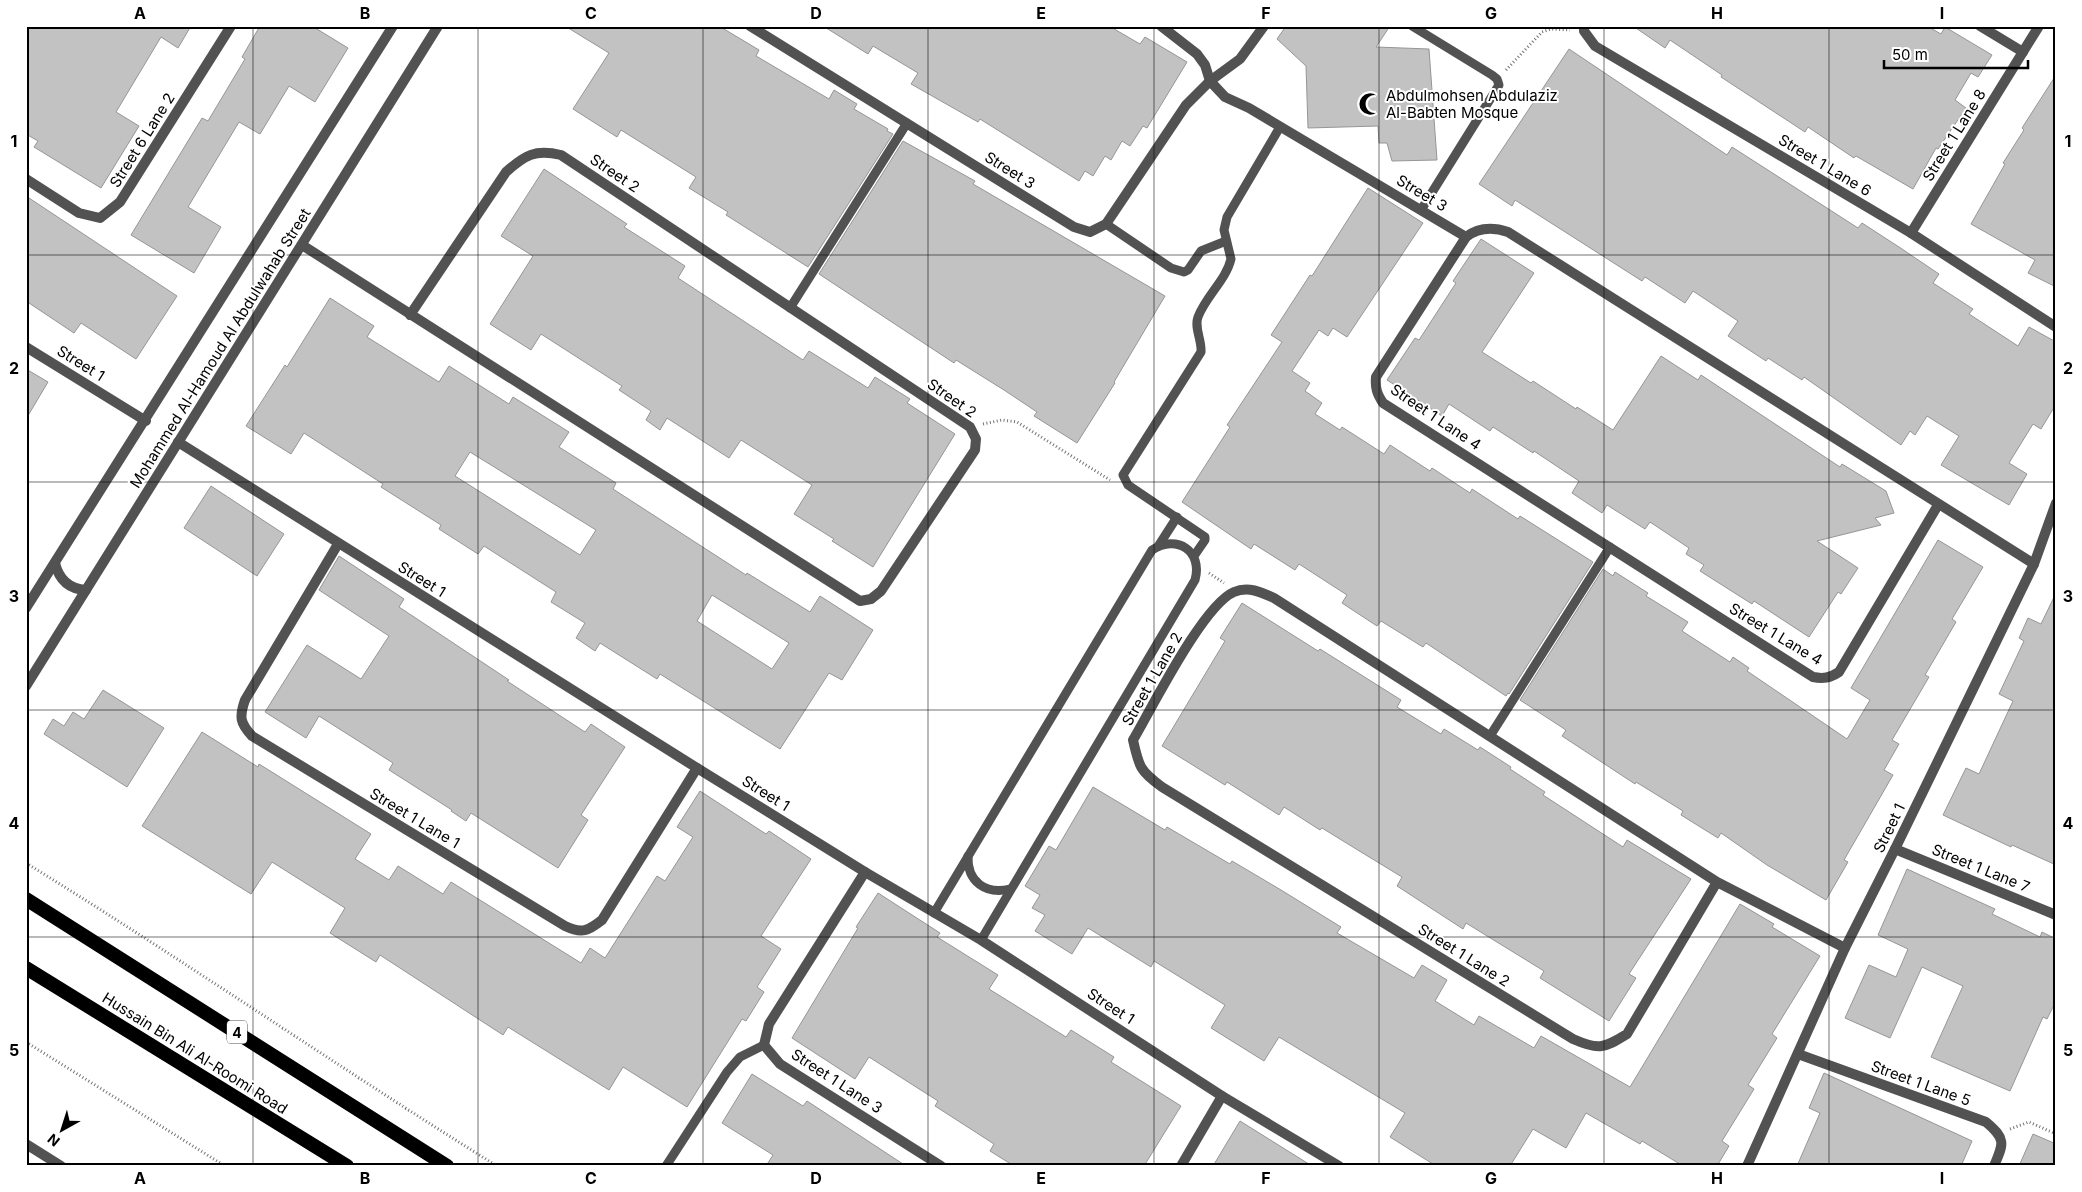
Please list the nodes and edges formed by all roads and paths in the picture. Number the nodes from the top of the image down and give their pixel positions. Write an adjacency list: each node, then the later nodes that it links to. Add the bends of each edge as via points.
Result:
1 (231, 26): 16 (street, Street 6 Lane 2, via 120,202 100,218 79,214)
2 (393, 26): 27 (street, Mohammed Al-Hamoud Al Abdulwahab Street)
3 (438, 26): 22 (street, Mohammed Al-Hamoud Al Abdulwahab Street)
4 (750, 26): 14 (street, Street 3)
5 (1161, 26): 13 (street, Street 3, via 1197,54)
6 (1264, 26): 13 (street, via 1240,59)
7 (1412, 26): 12 (lane)
8 (1980, 26): 11 (street)
9 (2039, 26): 11 (street, Street 1 Lane 8)
10 (1584, 29): 12 (path, via 1542,32); 19 (street, Street 1 Lane 6, via 1596,46)
11 (2023, 52): 19 (street, Street 1 Lane 8)
12 (1497, 79): 17 (lane, via 1497,90)
13 (1210, 81): 15 (street, Street 3, via 1226,97); 18 (street, via 1186,105)
14 (907, 123): 18 (street, Street 3, via 1074,227 1090,232); 23 (lane)
15 (1280, 127): 17 (street, Street 3); 21 (lane, via 1227,217)
16 (26, 179)
17 (1421, 210): 20 (street, Street 3)
18 (1106, 224): 21 (lane, via 1171,268 1184,272 1201,251)
19 (1911, 233): 25 (street, Street 1 Lane 6)
20 (1466, 237): 32 (street, via 1473,232 1496,228 1508,232); 36 (street, Street 1 Lane 4, via 1376,377 1377,396 1383,403)
21 (1226, 241): 30 (lane, via 1230,264 1197,320 1202,343 1200,352 1125,470)
22 (302, 246): 24 (street, Street 2); 29 (street, Mohammed Al-Hamoud Al Abdulwahab Street)
23 (790, 308): 24 (street, Street 2, via 561,155 544,151 521,159 506,172); 28 (street, Street 2)
24 (410, 315): 28 (street, Street 2, via 860,601 871,599 881,590 974,450 976,439)
25 (2056, 327)
26 (26, 346): 27 (street, Street 1)
27 (146, 421): 38 (street, Mohammed Al-Hamoud Al Abdulwahab Street)
28 (970, 427): 30 (path, via 1002,420 1017,422 1110,479)
29 (178, 442): 34 (street, Street 1); 40 (street, Mohammed Al-Hamoud Al Abdulwahab Street)
30 (1124, 481): 33 (lane)
31 (2056, 504): 39 (street, Street 1)
32 (1938, 505): 36 (street, Street 1 Lane 4, via 1839,672 1822,679 1813,677); 39 (street)
33 (1177, 517): 35 (lane); 37 (lane, via 1205,537)
34 (338, 544): 45 (street, Street 1); 45 (street, Street 1 Lane 1, via 245,700 240,713 243,726 252,736 578,932 592,929 602,920)
35 (1159, 546): 37 (lane, via 1174,543 1182,546); 47 (lane, via 1152,550)
36 (1610, 547): 44 (lane)
37 (1195, 560): 41 (path); 51 (lane, via 1195,580)
38 (55, 563): 40 (street, via 65,583 78,590); 42 (street, Mohammed Al-Hamoud Al Abdulwahab Street)
39 (2034, 564): 46 (street, Street 1)
40 (86, 590): 43 (street, Mohammed Al-Hamoud Al Abdulwahab Street)
41 (1235, 591): 44 (street, via 1253,589 1274,598); 50 (street, Street 1 Lane 2, via 1221,599 1182,652 1133,740 1146,775 1573,1040 1592,1048 1611,1044 1627,1034)
42 (26, 608)
43 (26, 686)
44 (1490, 736): 50 (street)
45 (697, 768): 49 (street, Street 1)
46 (1895, 849): 54 (street, Street 1 Lane 7); 56 (street, Street 1)
47 (968, 856): 51 (lane, via 970,874 983,888 992,891); 53 (lane)
48 (26, 863): 69 (path)
49 (865, 872): 53 (street, Street 1); 59 (street, via 769,1024)
50 (1717, 882): 56 (street)
51 (1010, 889): 55 (lane)
52 (26, 899): 68 (highway, 4)
53 (934, 913): 55 (street, Street 1)
54 (2056, 915)
55 (981, 940): 61 (street, Street 1)
56 (1845, 948): 60 (street, Street 1)
57 (26, 968): 67 (highway, Hussain Bin Ali Al-Roomi Road)
58 (26, 1042): 66 (path)
59 (764, 1045): 70 (lane, via 740,1057 727,1072); 71 (street, Street 1 Lane 3, via 780,1064)
60 (1798, 1054): 62 (street, Street 1 Lane 5, via 1986,1122); 74 (street, Street 1)
61 (1222, 1096): 72 (street); 73 (street, Street 1)
62 (1999, 1134): 63 (path, via 2029,1122); 75 (street, via 2002,1148)
63 (2056, 1134)
64 (26, 1144): 65 (street)
65 (61, 1166)
66 (225, 1166)
67 (346, 1166)
68 (447, 1166)
69 (497, 1166)
70 (666, 1166)
71 (941, 1166)
72 (1181, 1166)
73 (1339, 1166)
74 (1747, 1166)
75 (1994, 1166)

